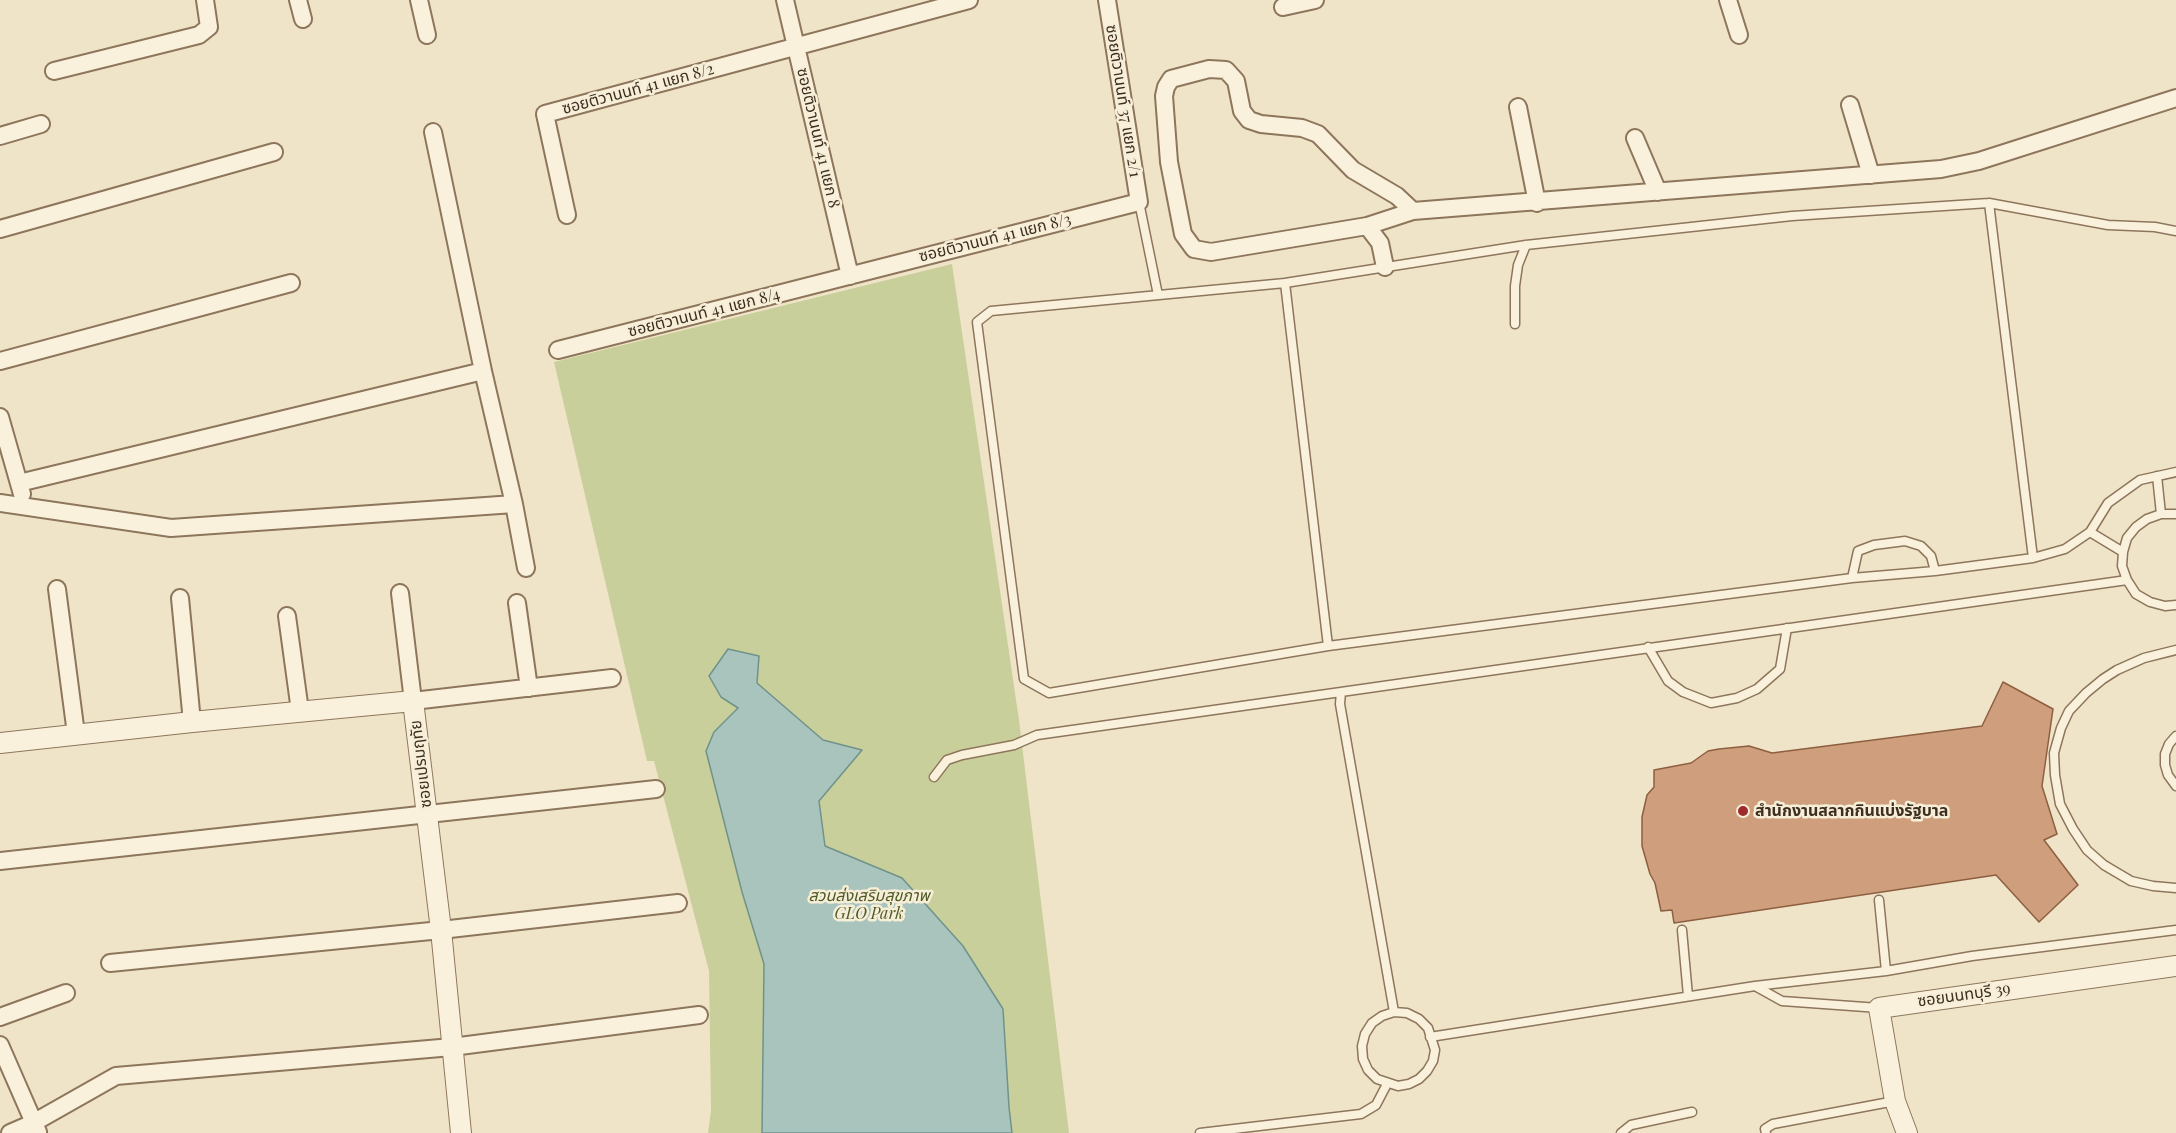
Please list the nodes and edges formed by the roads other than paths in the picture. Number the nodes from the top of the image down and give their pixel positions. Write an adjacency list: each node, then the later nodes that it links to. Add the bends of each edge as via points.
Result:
1 (205, 0): 14 (street, via 209,27 199,35)
2 (298, 0): 10 (street)
3 (419, 0): 11 (street)
4 (785, 0): 13 (street, ซอยติวานนท์ 41 แยก 8)
5 (969, 0): 13 (street)
6 (1107, 0): 25 (street, ซอยติวานนท์ 37 แยก 2/1)
7 (1315, 0): 9 (street)
8 (1728, 0): 12 (street)
9 (1283, 8)
10 (303, 19)
11 (427, 35)
12 (1739, 35)
13 (796, 46): 29 (street, ซอยติวานนท์ 41 แยก 8/2, via 544,114); 35 (street, ซอยติวานนท์ 41 แยก 8)
14 (54, 70)
15 (2176, 98): 23 (street, via 1979,161 1941,169)
16 (1850, 105): 23 (street)
17 (1518, 107): 26 (street)
18 (41, 123): 20 (street)
19 (433, 132): 42 (street)
20 (0, 136)
21 (1635, 138): 24 (street)
22 (273, 152): 31 (street)
23 (1871, 175): 24 (street)
24 (1658, 192): 26 (street)
25 (1139, 202): 35 (street, ซอยติวานนท์ 41 แยก 8/3); 38 (lane)
26 (1537, 202): 28 (street)
27 (1989, 203): 32 (lane, via 2108,225); 33 (lane, via 1792,216); 54 (lane)
28 (1413, 211): 30 (street); 30 (street, via 1397,196 1353,170 1318,134 1249,120 1242,111 1236,81 1226,70 1209,69 1171,79 1164,96 1169,162 1183,234 1194,249 1211,252)
29 (567, 215)
30 (1367, 226): 34 (street, via 1380,243)
31 (0, 229)
32 (2176, 231)
33 (1526, 245): 34 (lane); 39 (lane, via 1515,286)
34 (1385, 267): 37 (lane)
35 (850, 276): 40 (street, ซอยติวานนท์ 41 แยก 8/4)
36 (291, 283): 41 (street)
37 (1285, 283): 38 (lane); 66 (lane)
38 (1158, 296): 66 (lane, via 992,311 977,322 1024,679 1049,693)
39 (1515, 324)
40 (558, 350)
41 (0, 361)
42 (483, 371): 46 (street); 48 (street)
43 (0, 417): 46 (street)
44 (2176, 472): 45 (lane)
45 (2157, 477): 50 (lane); 52 (lane, via 2140,480 2108,503)
46 (19, 483): 49 (street)
47 (0, 503): 49 (street)
48 (514, 504): 49 (street, via 171,528); 55 (street)
49 (26, 506)
50 (2161, 514): 51 (lane); 53 (lane, via 2136,527)
51 (2176, 514)
52 (2090, 532): 53 (lane); 54 (lane, via 2065,549)
53 (2123, 552): 58 (lane)
54 (2033, 558): 56 (lane)
55 (526, 568)
56 (1935, 571): 57 (lane); 57 (lane, via 1931,556 1921,546 1905,541 1858,551)
57 (1852, 578): 66 (lane)
58 (2127, 580): 63 (lane, via 2136,594 2150,602); 65 (lane)
59 (57, 590): 75 (street)
60 (400, 593): 72 (street)
61 (180, 598): 74 (street)
62 (517, 603): 70 (street)
63 (2176, 605)
64 (287, 616): 73 (street)
65 (1787, 628): 67 (lane); 67 (lane, via 1780,669 1757,689 1711,704 1668,681)
66 (1328, 646)
67 (1648, 647): 71 (lane)
68 (2176, 650): 83 (lane, via 2117,670 2086,693 2069,711 2054,753 2060,804 2087,850 2131,881)
69 (612, 678): 70 (street)
70 (529, 688): 72 (street)
71 (1341, 692): 78 (lane, via 1037,735 1014,745 947,760); 96 (lane)
72 (413, 701): 73 (street, ซอยเปรมฤทัย); 81 (street, ซอยเปรมฤทัย)
73 (300, 711): 74 (street, ซอยเปรมฤทัย)
74 (192, 722): 75 (street, ซอยเปรมฤทัย)
75 (76, 734): 77 (street, ซอยเปรมฤทัย)
76 (2176, 736): 79 (lane, via 2165,754 2165,765)
77 (0, 743)
78 (934, 777)
79 (2176, 786)
80 (656, 789): 81 (street)
81 (427, 815): 82 (street); 86 (street, ซอยเปรมฤทัย)
82 (0, 861)
83 (2176, 888)
84 (1879, 900): 91 (lane)
85 (678, 903): 86 (street)
86 (441, 930): 89 (street); 101 (street, ซอยเปรมฤทัย)
87 (1682, 930): 94 (lane)
88 (2176, 930): 91 (lane)
89 (110, 963)
90 (2176, 966): 95 (street, ซอยนนทบุรี 39)
91 (1886, 971): 92 (lane)
92 (1755, 986): 94 (lane); 95 (lane, via 1782,1001)
93 (66, 993): 98 (street)
94 (1688, 996): 99 (lane)
95 (1879, 1008): 103 (street)
96 (1394, 1012): 99 (lane, via 1419,1019); 102 (lane, via 1372,1023 1362,1046 1368,1070)
97 (699, 1015): 101 (street)
98 (0, 1017)
99 (1430, 1037): 102 (lane, via 1435,1050 1427,1071 1409,1084)
100 (0, 1045): 105 (street)
101 (452, 1047): 105 (street, via 116,1076); 107 (street, ซอยเปรมฤทัย)
102 (1387, 1084): 108 (lane, via 1376,1105 1360,1114)
103 (1895, 1101): 110 (lane, via 1773,1124); 111 (street)
104 (1692, 1112): 109 (lane, via 1631,1125)
105 (36, 1128): 106 (street)
106 (10, 1133)
107 (461, 1133)
108 (1200, 1133)
109 (1621, 1133)
110 (1766, 1133)
111 (1907, 1133)

